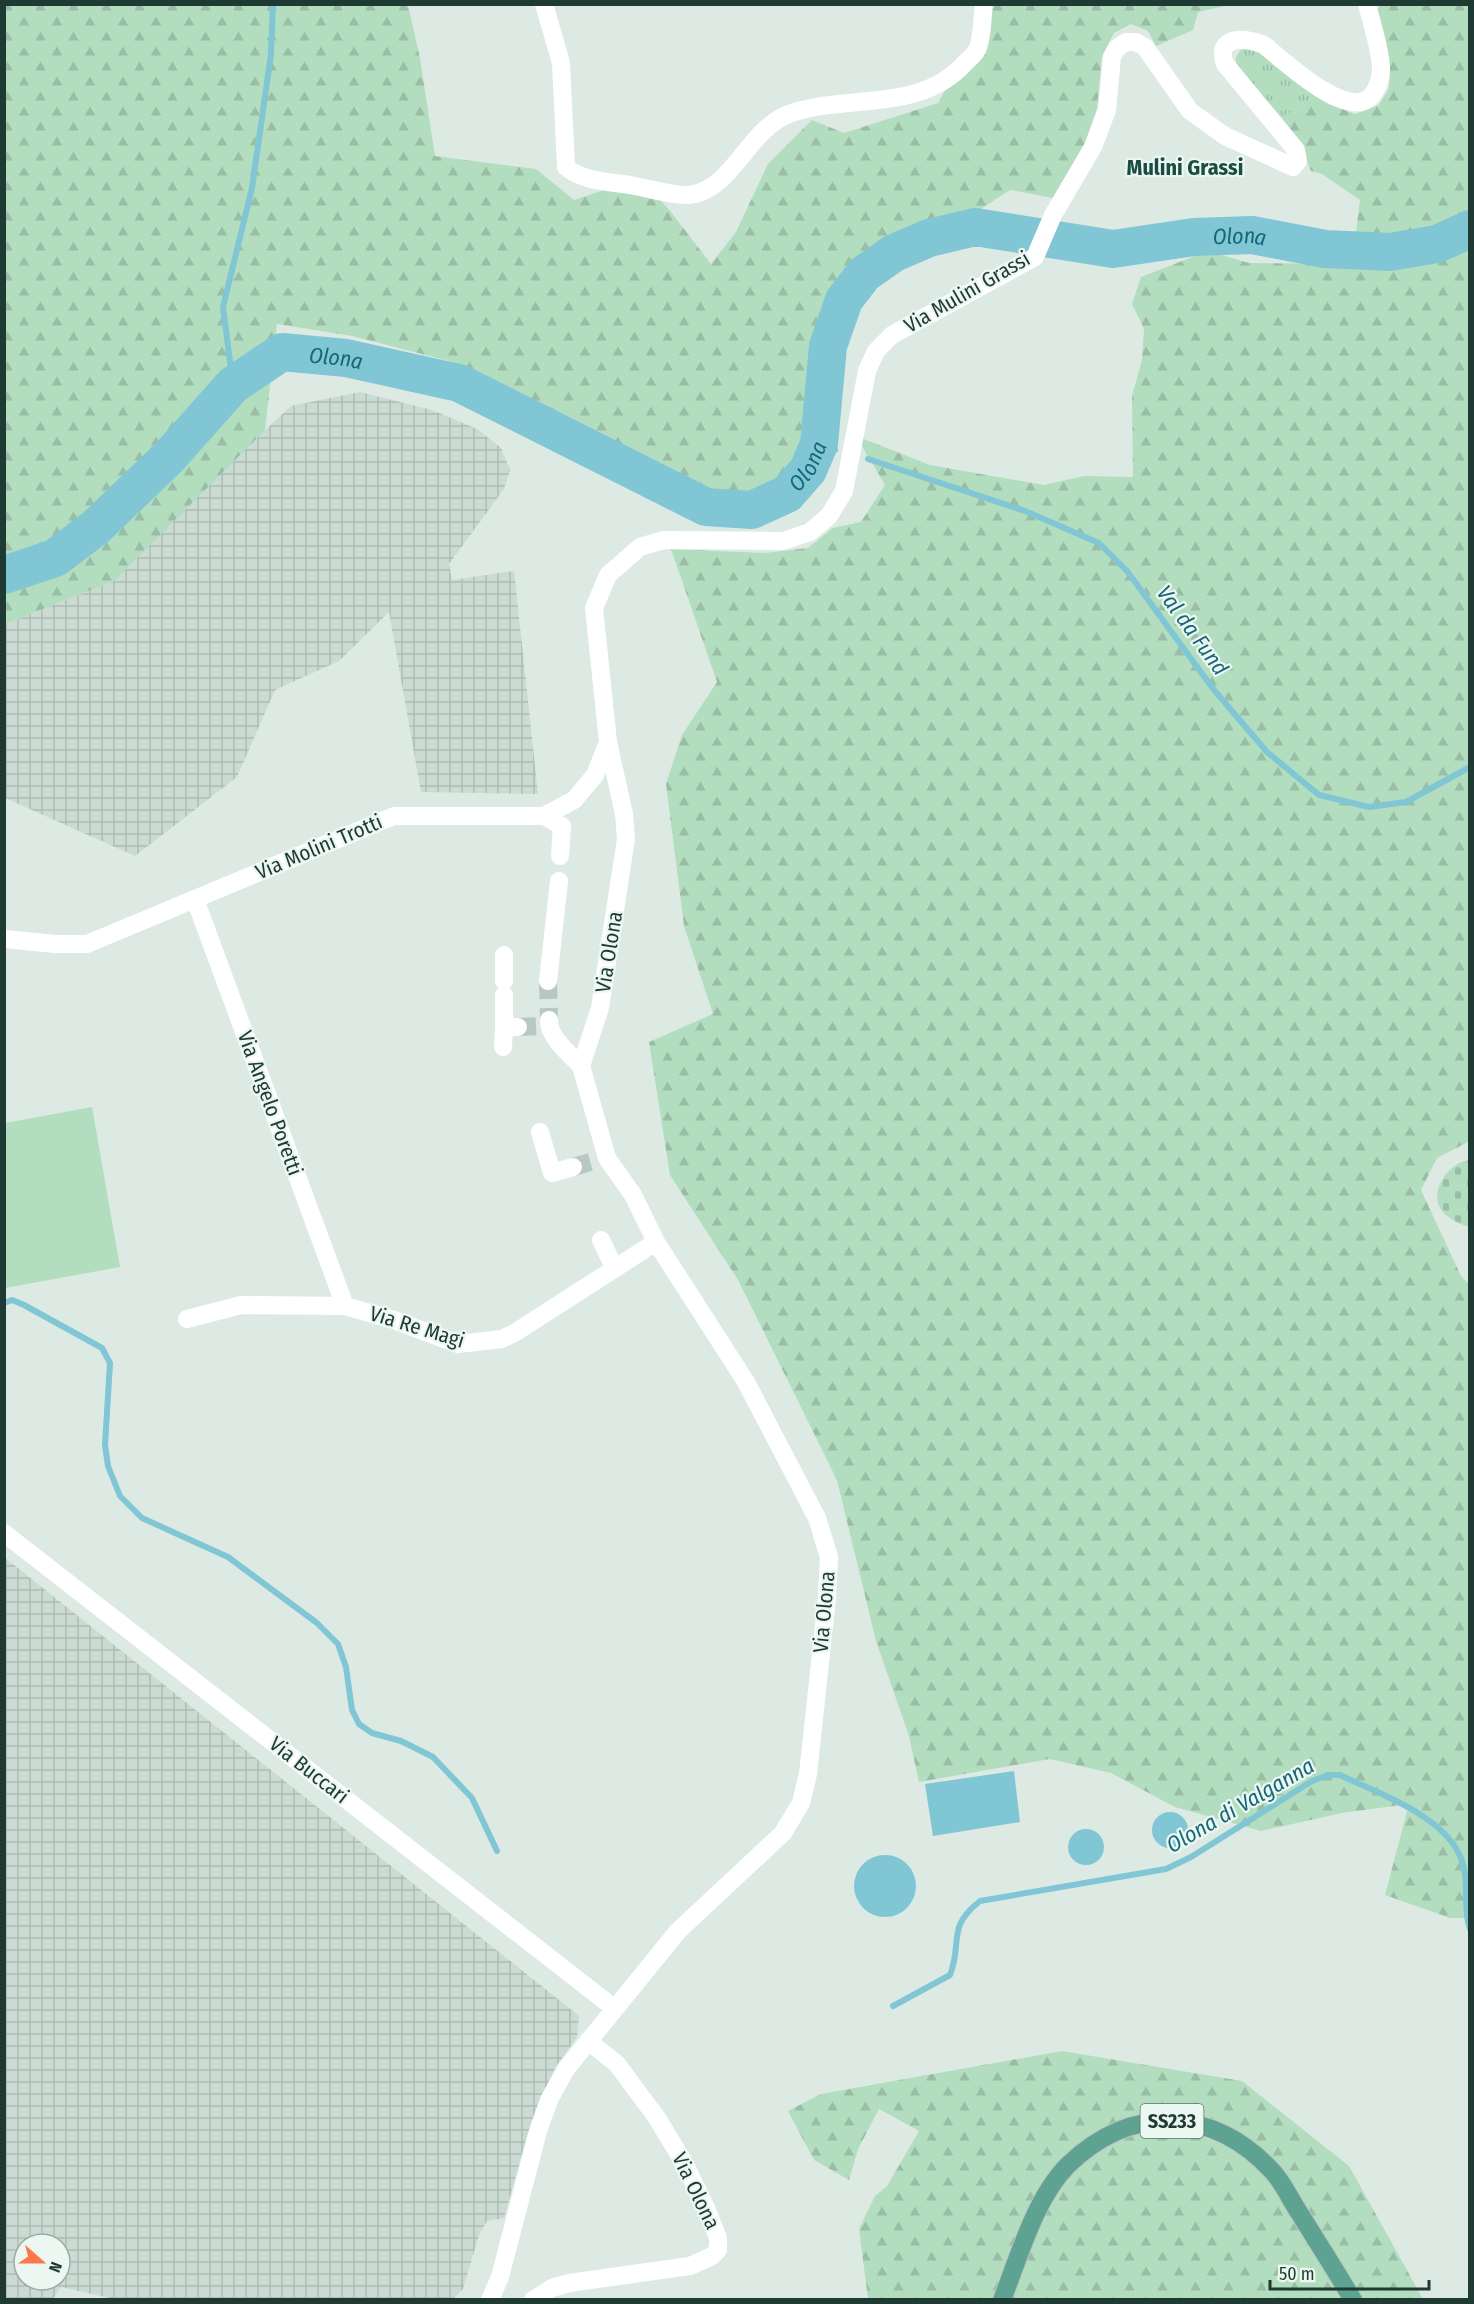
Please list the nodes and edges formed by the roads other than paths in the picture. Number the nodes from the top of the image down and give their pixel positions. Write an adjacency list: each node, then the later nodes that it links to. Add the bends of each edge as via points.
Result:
1 (544, 4): 2 (street, via 561,63 566,167 573,173 610,182 687,195 709,190 761,133 787,115 892,100 932,88 956,74 977,50)
2 (984, 4)
3 (1367, 4): 4 (street, Via Mulini Grassi, via 1381,68 1379,84 1371,97 1356,104 1331,96 1264,45 1239,38 1224,48 1225,64 1296,150 1298,160 1293,167 1225,136 1190,111 1145,47 1126,42 1117,48 1112,57 1107,110 1094,147 1053,215 1035,257 891,335 876,351 867,371 844,491 829,516 810,532 783,541 664,540 640,547 608,575 594,608)
4 (608, 742): 5 (street, Via Molini Trotti, via 595,775 574,800); 14 (street, Via Olona, via 626,839 600,1008)
5 (544, 816): 6 (street, via 561,826); 8 (street, Via Molini Trotti, via 394,816)
6 (561, 856)
7 (559, 881): 11 (street)
8 (195, 899): 9 (street, Via Molini Trotti, via 87,944); 20 (street, Via Angelo Poretti)
9 (4, 939)
10 (504, 955): 13 (street, via 504,988 511,1027)
11 (548, 981)
12 (547, 1024): 14 (street)
13 (504, 1047)
14 (581, 1066): 18 (street, Via Olona, via 599,1160 633,1195)
15 (540, 1132): 16 (street, via 552,1173)
16 (573, 1167)
17 (602, 1240): 19 (street)
18 (656, 1242): 19 (street, Via Re Magi); 23 (street, Via Olona, via 768,1421 817,1518 829,1557 808,1774 801,1803 783,1833 678,1931)
19 (614, 1267): 20 (street, Via Re Magi, via 516,1332 502,1340 480,1344 458,1344)
20 (345, 1306): 21 (street, Via Re Magi, via 241,1305)
21 (188, 1319)
22 (4, 1533): 23 (street, Via Buccari)
23 (614, 2008): 24 (street, Via Olona)
24 (588, 2041): 25 (street, Via Olona, via 549,2100 500,2277); 26 (street, Via Olona, via 617,2064 657,2118 706,2208 718,2238 718,2250 690,2266 569,2283)
25 (490, 2300)
26 (533, 2300)
27 (1002, 2300): 28 (main road, SS233, via 1039,2207 1068,2166 1102,2139 1138,2122 1180,2121 1211,2128 1240,2141 1274,2173)
28 (1353, 2300)

